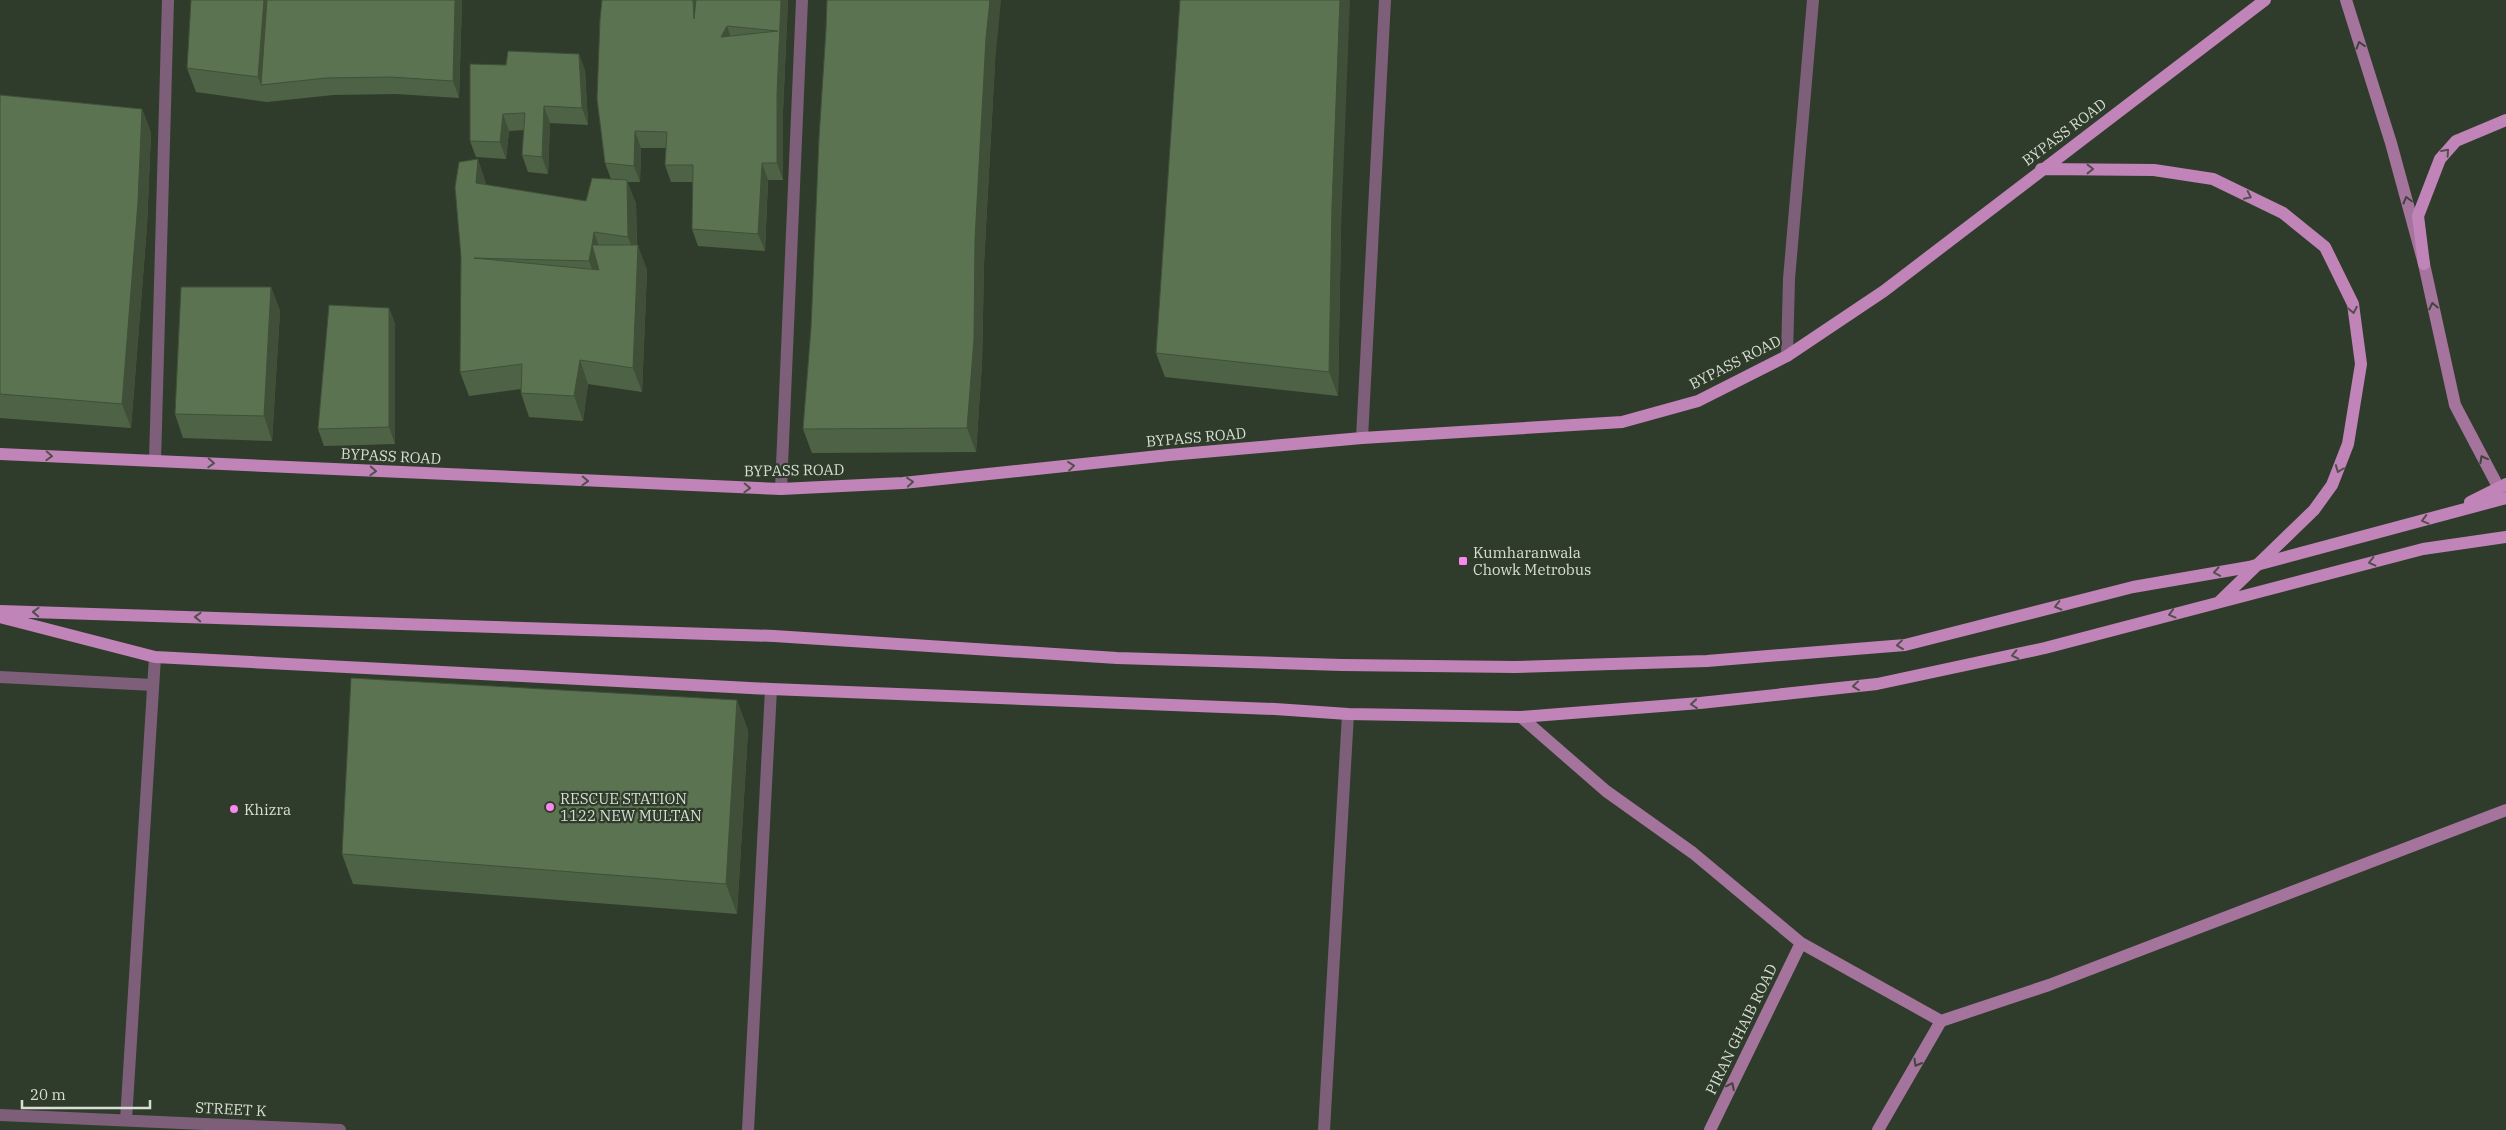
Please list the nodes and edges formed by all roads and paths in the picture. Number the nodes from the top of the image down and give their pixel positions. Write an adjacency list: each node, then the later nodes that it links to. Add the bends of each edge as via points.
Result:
1 (168, 0): 13 (street)
2 (802, 0): 15 (street)
3 (1385, 0): 11 (street)
4 (1813, 0): 10 (street, via 1789,279)
5 (2265, 0): 8 (main road, BYPASS ROAD)
6 (2346, 0): 9 (main road, one-way to 6, via 2391,143)
7 (2506, 120): 9 (main road, one-way to 7, via 2418,216 2440,159 2456,141)
8 (2041, 169): 10 (main road, BYPASS ROAD, via 1884,291); 20 (main road, one-way to 20, via 2154,170 2213,179 2284,213 2325,247 2353,304 2361,364 2348,444 2332,485 2314,510)
9 (2424, 264): 17 (main road, one-way to 9, via 2455,405)
10 (1787, 356): 11 (main road, BYPASS ROAD, via 1698,401 1622,422)
11 (1362, 438): 15 (main road, BYPASS ROAD, one-way to 11, via 903,483)
12 (0, 454): 13 (main road, BYPASS ROAD, one-way to 13)
13 (155, 461): 15 (main road, BYPASS ROAD, one-way to 15)
14 (2506, 484): 18 (main road, bridge)
15 (781, 489)
16 (2506, 498): 18 (main road, bridge)
17 (2506, 502)
18 (2447, 514): 21 (main road, one-way to 21, bridge, via 2249,567 2133,587 1904,644 1707,661 1515,667 1332,665 1118,658 774,636)
19 (2506, 537): 20 (main road, one-way to 20, via 2423,549)
20 (2220, 601): 28 (main road, one-way to 28, via 2045,648 1877,684 1700,703)
21 (0, 610)
22 (0, 616): 23 (main road)
23 (155, 657): 25 (street); 26 (main road)
24 (0, 677): 25 (street)
25 (153, 685): 33 (street)
26 (772, 689): 27 (main road); 35 (street)
27 (1348, 714): 28 (main road); 36 (street)
28 (1521, 717): 30 (main road, via 1606,791 1692,853)
29 (2506, 810): 31 (main road, via 2049,985)
30 (1801, 943): 31 (main road); 37 (main road, PIRAN GHAIB ROAD, one-way to 30)
31 (1941, 1021): 38 (main road, one-way to 38)
32 (0, 1115): 33 (street, STREET K)
33 (126, 1120): 34 (street, STREET K)
34 (340, 1130)
35 (748, 1130)
36 (1324, 1130)
37 (1710, 1130)
38 (1878, 1130)

